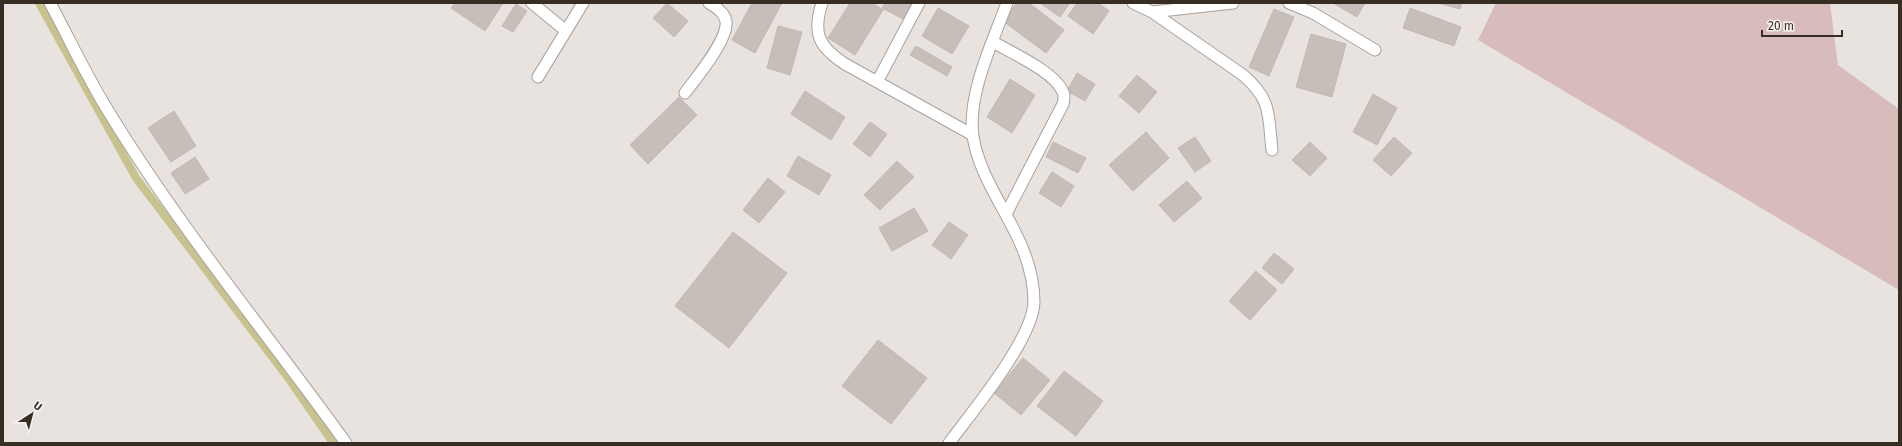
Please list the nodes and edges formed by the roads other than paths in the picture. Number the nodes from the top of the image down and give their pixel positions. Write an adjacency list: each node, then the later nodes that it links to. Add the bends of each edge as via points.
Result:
1 (50, 3): 21 (street, via 107,109 154,181 209,261)
2 (532, 3): 12 (street)
3 (583, 3): 12 (street)
4 (709, 3): 17 (street, via 726,18 725,30 720,42)
5 (822, 3): 16 (street, via 818,31 823,45 837,58)
6 (919, 3): 16 (street)
7 (1007, 3): 13 (street)
8 (1133, 3): 11 (street)
9 (1233, 3): 11 (street)
10 (1289, 3): 14 (street, via 1313,13)
11 (1152, 12): 19 (street, via 1243,75 1260,91 1267,107)
12 (566, 31): 15 (street)
13 (993, 42): 18 (street, via 979,78); 20 (street, via 1048,75 1060,86 1065,98)
14 (1375, 50)
15 (538, 78)
16 (877, 82): 18 (street)
17 (685, 93)
18 (973, 135): 20 (street, via 983,169)
19 (1272, 150)
20 (1006, 214): 22 (street, via 1018,238 1032,283 1034,303 1030,320 1001,374)
21 (346, 443)
22 (949, 443)

